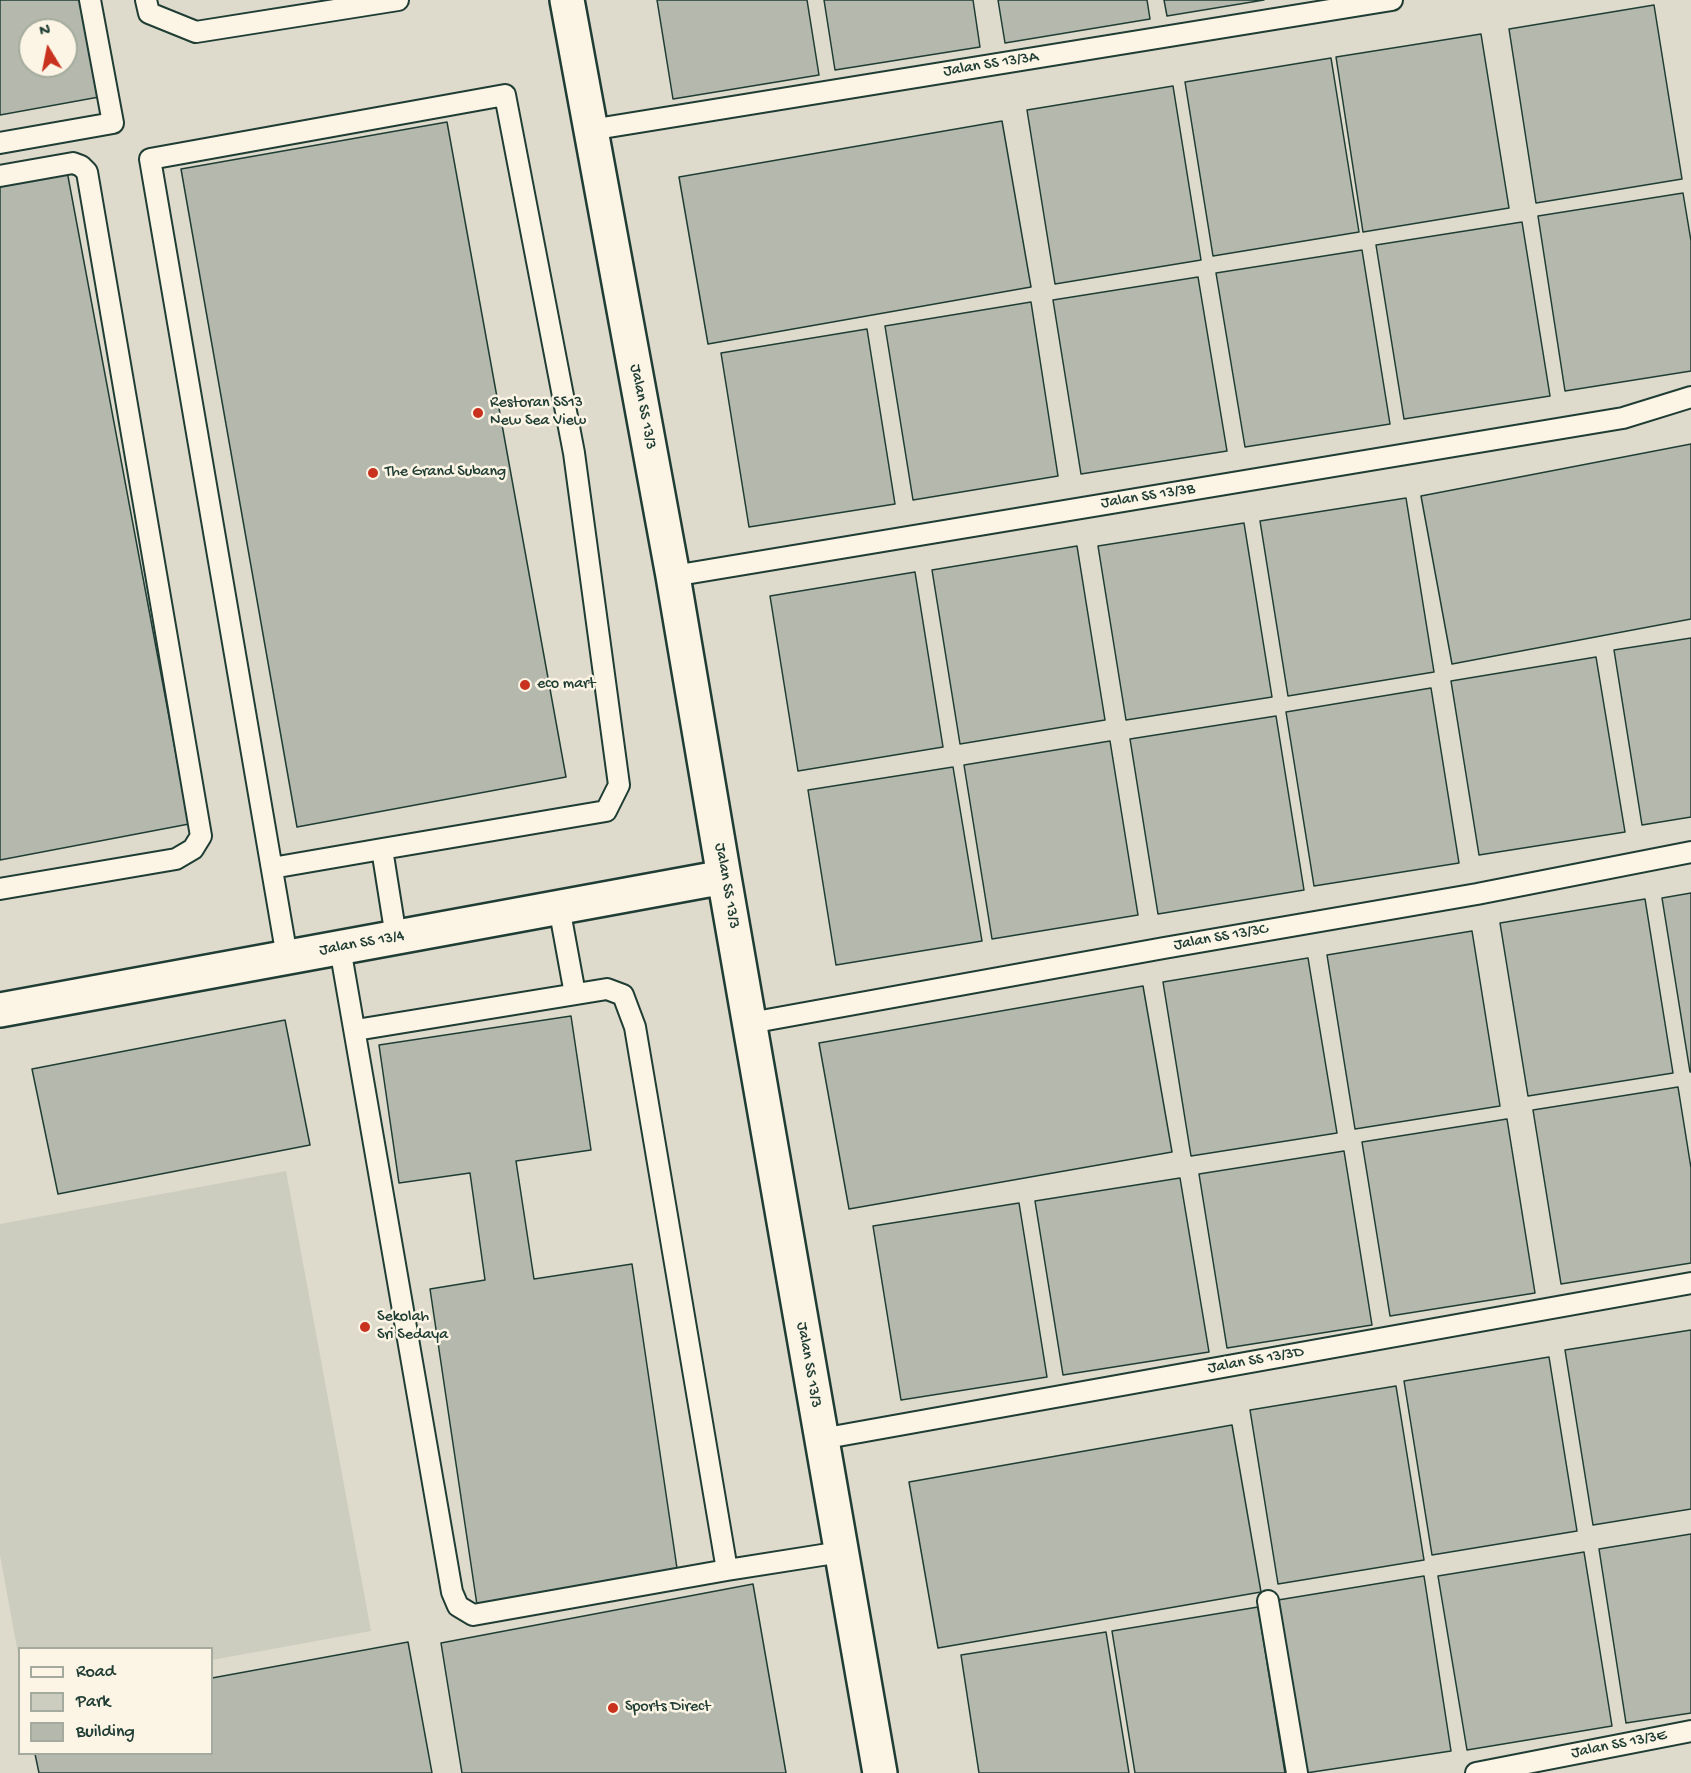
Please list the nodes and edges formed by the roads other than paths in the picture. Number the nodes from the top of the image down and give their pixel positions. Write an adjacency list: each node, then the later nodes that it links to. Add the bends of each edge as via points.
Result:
1 (90, 0): 7 (lane, via 113,123)
2 (146, 0): 3 (lane, via 148,13 196,32)
3 (398, 0)
4 (567, 0): 6 (street, Jalan SS 13/3)
5 (1392, 0): 6 (lane, Jalan SS 13/3A)
6 (590, 130): 10 (street, Jalan SS 13/3)
7 (0, 143)
8 (0, 176): 15 (lane, via 73,163 87,172 201,836 193,849 176,859)
9 (1691, 397): 10 (lane, Jalan SS 13/3B, via 1623,418)
10 (673, 576): 14 (street, Jalan SS 13/3)
11 (382, 849): 13 (lane); 13 (lane, via 606,811 619,785 574,453 505,95 150,159); 17 (lane)
12 (1691, 852): 22 (lane, Jalan SS 13/3C, via 1477,894)
13 (272, 868): 19 (lane)
14 (724, 877): 16 (street, Jalan SS 13/4); 22 (street, Jalan SS 13/3)
15 (0, 889)
16 (559, 908): 17 (street, Jalan SS 13/4); 20 (lane)
17 (396, 937): 18 (street, Jalan SS 13/4)
18 (340, 948): 19 (street, Jalan SS 13/4); 23 (lane)
19 (287, 957): 21 (street, Jalan SS 13/4)
20 (574, 994): 23 (lane); 27 (lane, via 607,988 623,995 635,1026)
21 (0, 1010)
22 (750, 1023): 25 (street, Jalan SS 13/3)
23 (356, 1030): 27 (lane, via 452,1592 458,1606 473,1615)
24 (1691, 1283): 25 (lane, Jalan SS 13/3D)
25 (821, 1439): 26 (street, Jalan SS 13/3)
26 (841, 1552): 27 (lane); 30 (street, Jalan SS 13/3)
27 (727, 1570)
28 (1268, 1600): 31 (lane)
29 (1691, 1731): 32 (lane, Jalan SS 13/3E)
30 (880, 1773)
31 (1297, 1773)
32 (1476, 1773)

